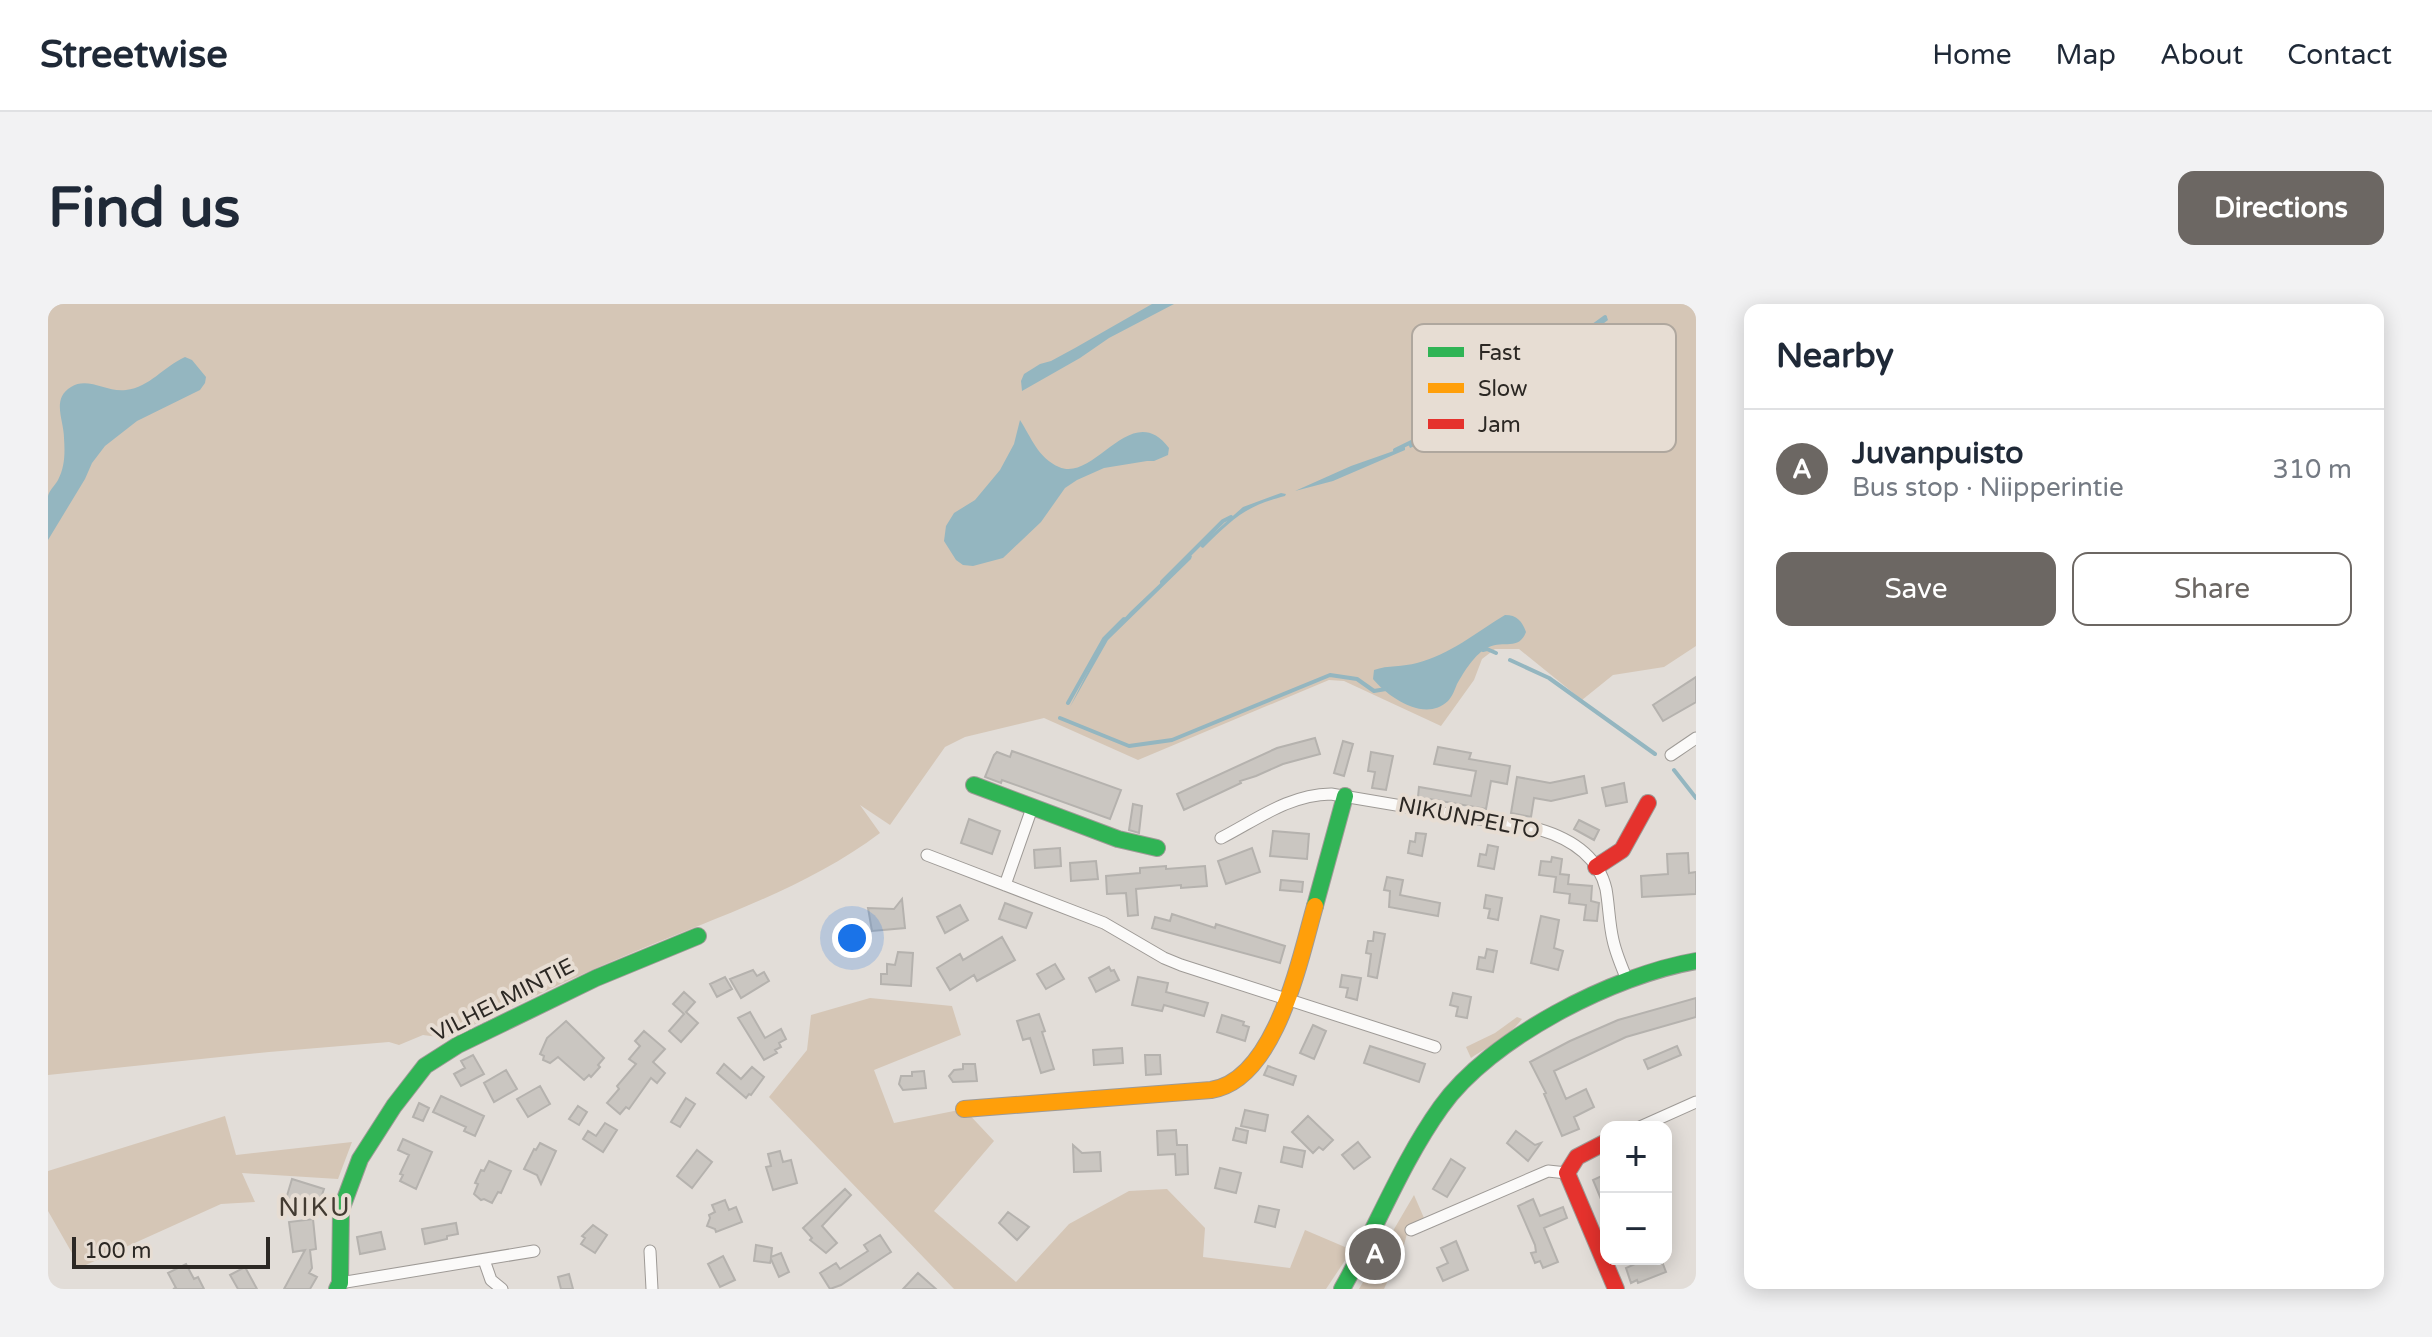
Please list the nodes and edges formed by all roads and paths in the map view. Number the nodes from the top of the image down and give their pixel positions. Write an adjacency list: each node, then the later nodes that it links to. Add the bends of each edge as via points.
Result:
1 (1696, 738): 2 (street)
2 (1671, 755)
3 (974, 785): 6 (street)
4 (1345, 796): 7 (street, NIKUNPELTO, via 1296,798); 10 (street, NIKUNPELTO, via 1538,829 1573,843); 15 (street)
5 (1648, 803): 10 (street, via 1622,850)
6 (1032, 808): 8 (street); 11 (street)
7 (1221, 838)
8 (1157, 848)
9 (927, 855): 11 (street)
10 (1596, 867): 14 (street)
11 (1005, 885): 15 (street, via 1104,923 1181,965)
12 (698, 936): 26 (street, VILHELMINTIE, via 596,978 425,1066 360,1159 341,1210)
13 (1696, 961): 14 (street)
14 (1628, 982): 29 (street, via 1536,1026 1454,1091 1442,1104)
15 (1288, 1001): 16 (street); 18 (street, via 1257,1055 1221,1088)
16 (1435, 1047)
17 (1696, 1102): 19 (street)
18 (964, 1109)
19 (1653, 1121)
20 (1600, 1145): 21 (street, via 1580,1154)
21 (1567, 1173): 22 (street, via 1548,1171); 30 (street)
22 (1411, 1230)
23 (534, 1251): 25 (street)
24 (650, 1251): 28 (street)
25 (484, 1260): 26 (street); 27 (street, via 491,1280)
26 (338, 1286)
27 (502, 1289)
28 (652, 1289)
29 (1342, 1289)
30 (1616, 1289)

